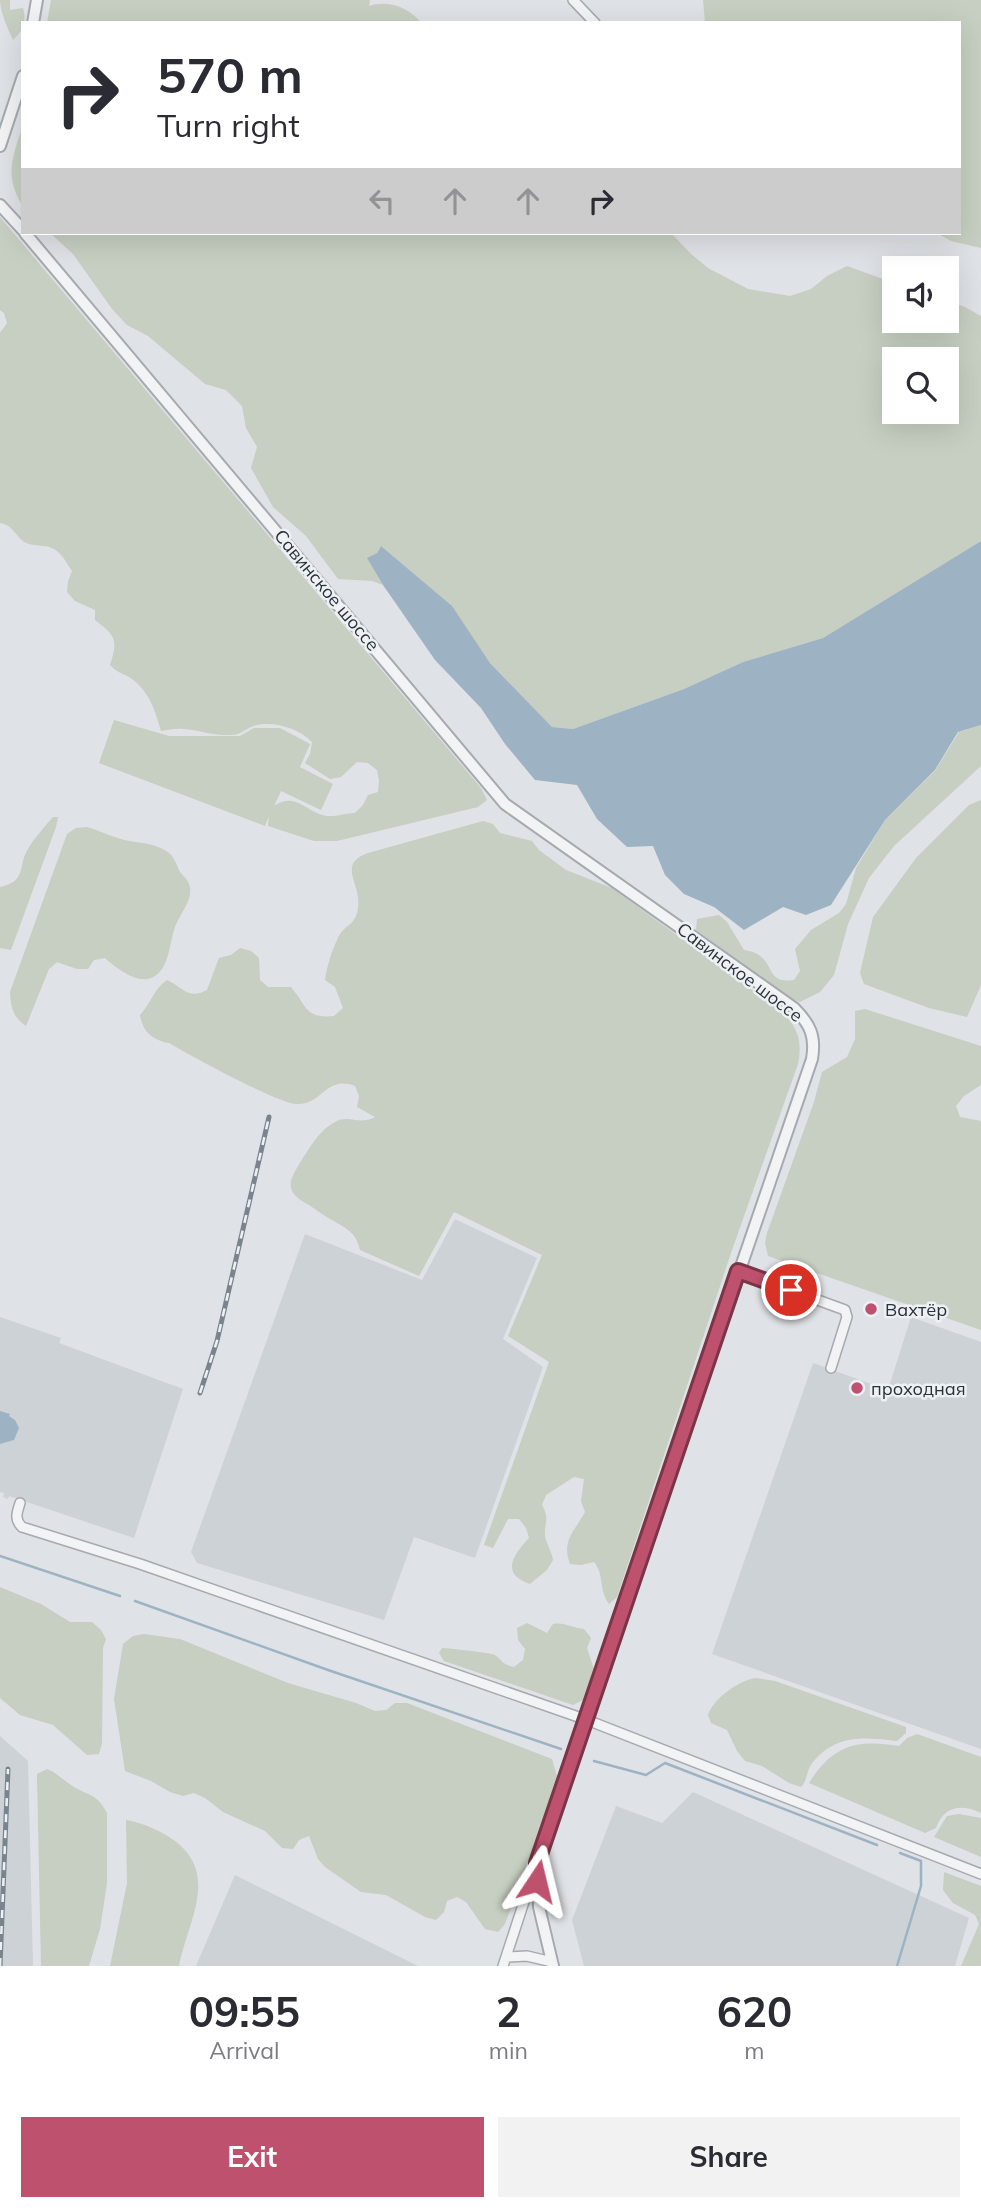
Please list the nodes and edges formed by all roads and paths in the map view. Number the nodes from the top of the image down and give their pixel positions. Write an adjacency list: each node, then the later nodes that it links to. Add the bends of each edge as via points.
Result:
1 (37, 0): 3 (street)
2 (573, 0): 4 (street)
3 (33, 21)
4 (593, 21)
5 (21, 82): 6 (street)
6 (0, 146)
7 (0, 205): 8 (street, Савинское шоссе)
8 (21, 228)
9 (27, 235): 10 (street, Савинское шоссе, via 505,804 794,1008 811,1027 812,1059)
10 (738, 1271): 11 (street, via 845,1310 847,1317); 13 (street, Савинское шоссе)
11 (831, 1368)
12 (20, 1503): 13 (street, via 16,1516 22,1527)
13 (587, 1720): 14 (street, Савинское шоссе); 15 (street)
14 (537, 1863): 16 (street); 17 (street, Савинское шоссе, via 539,1907)
15 (981, 1874)
16 (504, 1962): 17 (street, via 527,1956)
17 (552, 1964)

